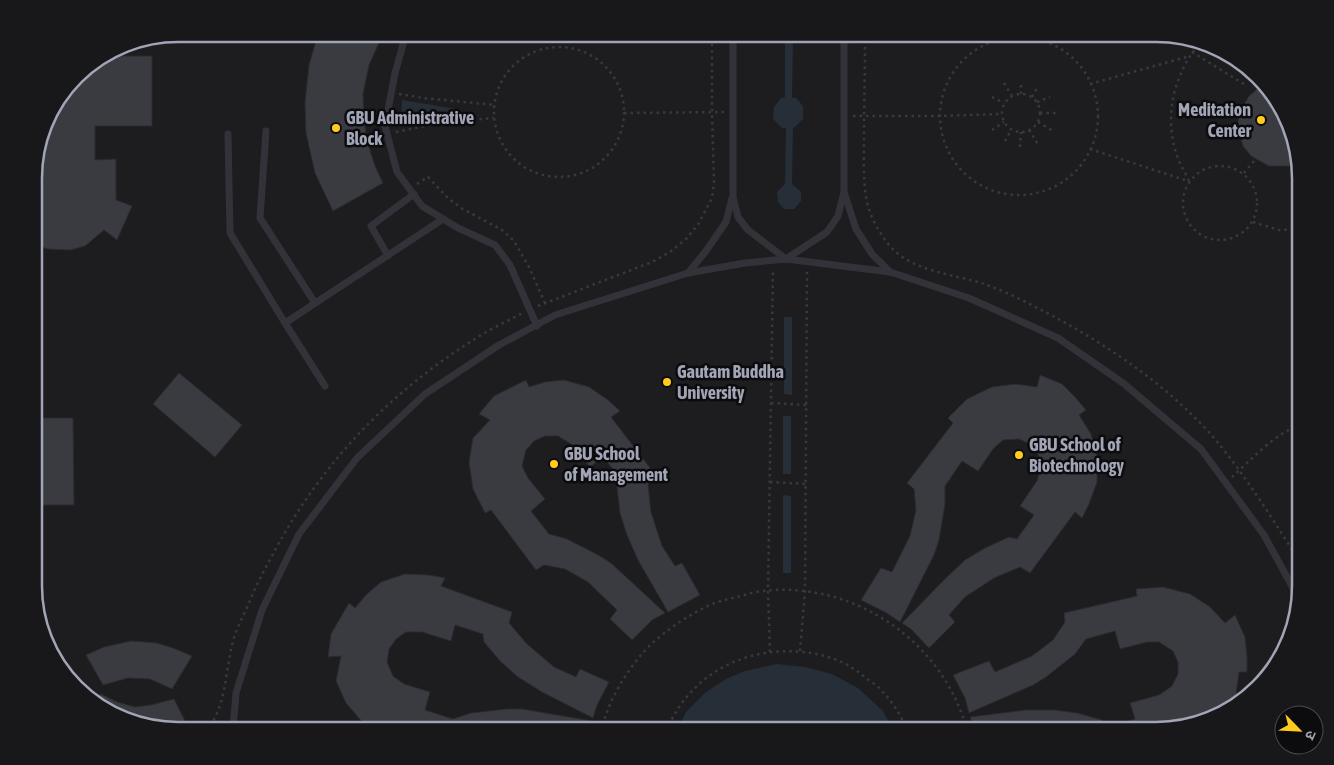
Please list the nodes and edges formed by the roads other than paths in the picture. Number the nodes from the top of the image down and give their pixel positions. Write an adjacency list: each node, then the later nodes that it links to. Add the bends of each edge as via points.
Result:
1 (404, 42): 7 (lane, via 385,126 397,172)
2 (733, 42): 8 (lane)
3 (844, 42): 6 (lane)
4 (266, 131): 14 (lane, via 260,218)
5 (228, 134): 15 (lane, via 230,233)
6 (844, 192): 11 (lane, via 838,216 827,232); 12 (lane, via 856,229 872,254)
7 (414, 194): 9 (lane, via 422,206); 10 (lane, via 371,226)
8 (732, 197): 11 (lane, via 738,217 748,230); 13 (lane, via 726,222)
9 (443, 219): 10 (lane); 16 (lane, via 495,246 510,265)
10 (388, 256): 14 (lane)
11 (786, 259): 12 (lane); 13 (lane)
12 (890, 272): 18 (lane, via 969,298 1058,338 1123,383 1201,449 1264,535)
13 (688, 273): 16 (lane, via 555,315)
14 (315, 303): 15 (lane)
15 (285, 323): 17 (lane)
16 (537, 326): 19 (lane, via 499,345 425,394 357,458 299,534 262,610 236,693)
17 (325, 386)
18 (1291, 584)
19 (234, 722)

